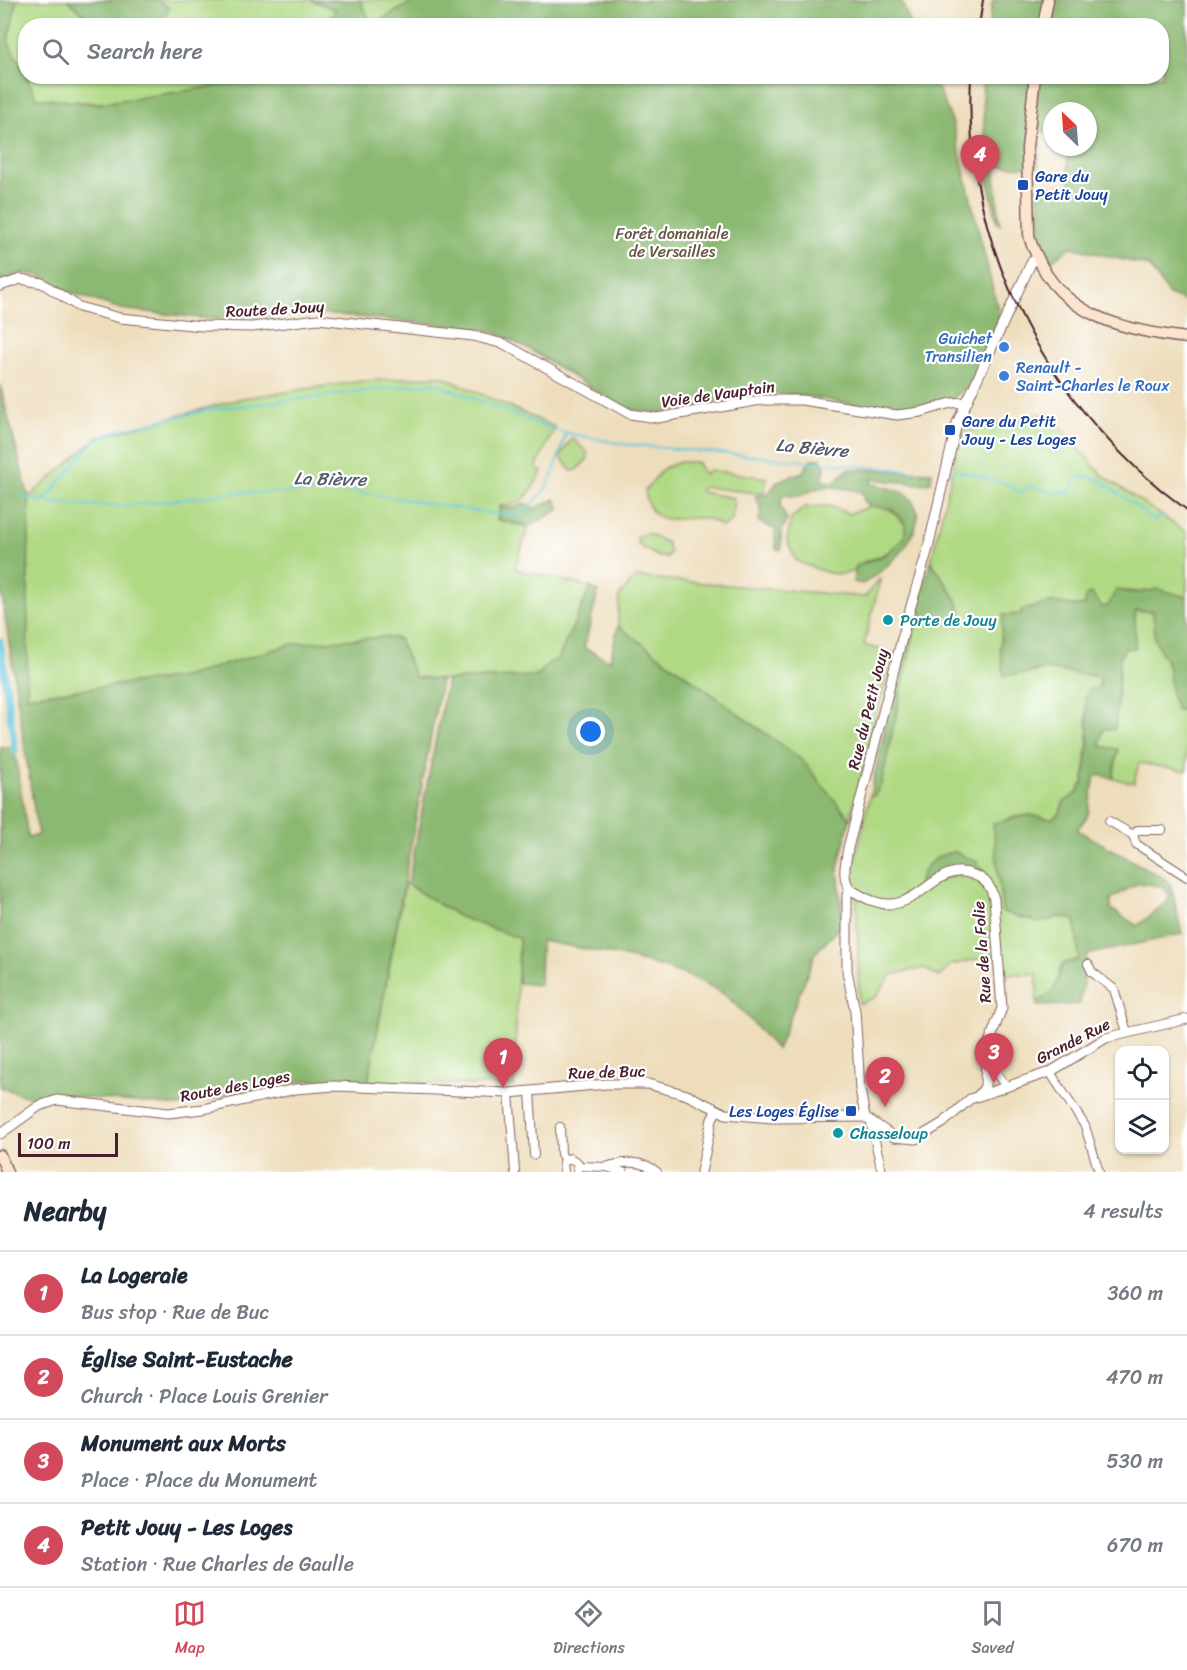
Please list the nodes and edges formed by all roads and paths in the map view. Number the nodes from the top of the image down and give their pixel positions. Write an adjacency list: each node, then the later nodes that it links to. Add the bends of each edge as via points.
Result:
1 (1047, 0): 2 (main road)
2 (1044, 18)
3 (1034, 84): 4 (main road, via 1027,189 1029,234)
4 (1036, 254): 6 (main road, via 1052,282 1083,310 1100,319); 8 (street, Rue du Petit Jouy)
5 (0, 286): 7 (street, Route de Jouy, via 21,279 42,283 79,307 120,318 252,327 318,320 473,336 504,344)
6 (1187, 338)
7 (585, 390): 8 (street, Voie de Vauptain, via 630,414 657,418 770,399 802,400 897,415)
8 (967, 402): 13 (street, Rue du Petit Jouy, via 953,435 927,552 855,820 845,868)
9 (1109, 821): 11 (street)
10 (1162, 830): 11 (street, via 1138,830)
11 (1133, 835): 12 (street, via 1136,844)
12 (1187, 878)
13 (850, 889): 17 (street, Rue de la Folie, via 866,899 887,904 908,900 953,873 970,873 989,885 994,899 1002,1008); 25 (street, Rue du Petit Jouy, via 847,971 855,1011 860,1089)
14 (1088, 963): 16 (street, via 1092,972 1113,988)
15 (1187, 1019): 16 (street, Grande Rue)
16 (1126, 1028): 18 (street, Grande Rue)
17 (985, 1059): 19 (street); 23 (street, Rue de la Folie, via 986,1087)
18 (1050, 1072): 19 (street, Grande Rue); 40 (street, via 1085,1126)
19 (1005, 1086): 23 (street, Grande Rue)
20 (379, 1089): 22 (street, Rue de Buc); 27 (street, Route des Loges, via 296,1089 168,1113 57,1100 39,1106)
21 (530, 1091): 22 (street, Rue de Buc); 24 (street, Rue de Buc, via 648,1084 687,1095); 29 (street)
22 (509, 1093): 34 (street)
23 (978, 1095): 25 (street, Grande Rue, via 916,1139 894,1137)
24 (716, 1111): 25 (street, Rue de Buc, via 772,1118); 38 (street)
25 (868, 1120): 39 (street)
26 (560, 1127): 30 (street, via 561,1154)
27 (0, 1134)
28 (0, 1155): 33 (main road)
29 (534, 1155)
30 (565, 1160): 32 (street, via 572,1158); 35 (street)
31 (606, 1167): 32 (street); 36 (street); 37 (street, via 628,1162 644,1164)
32 (578, 1169)
33 (8, 1172)
34 (515, 1172)
35 (564, 1172)
36 (623, 1172)
37 (657, 1172)
38 (701, 1172)
39 (882, 1172)
40 (1099, 1172)

